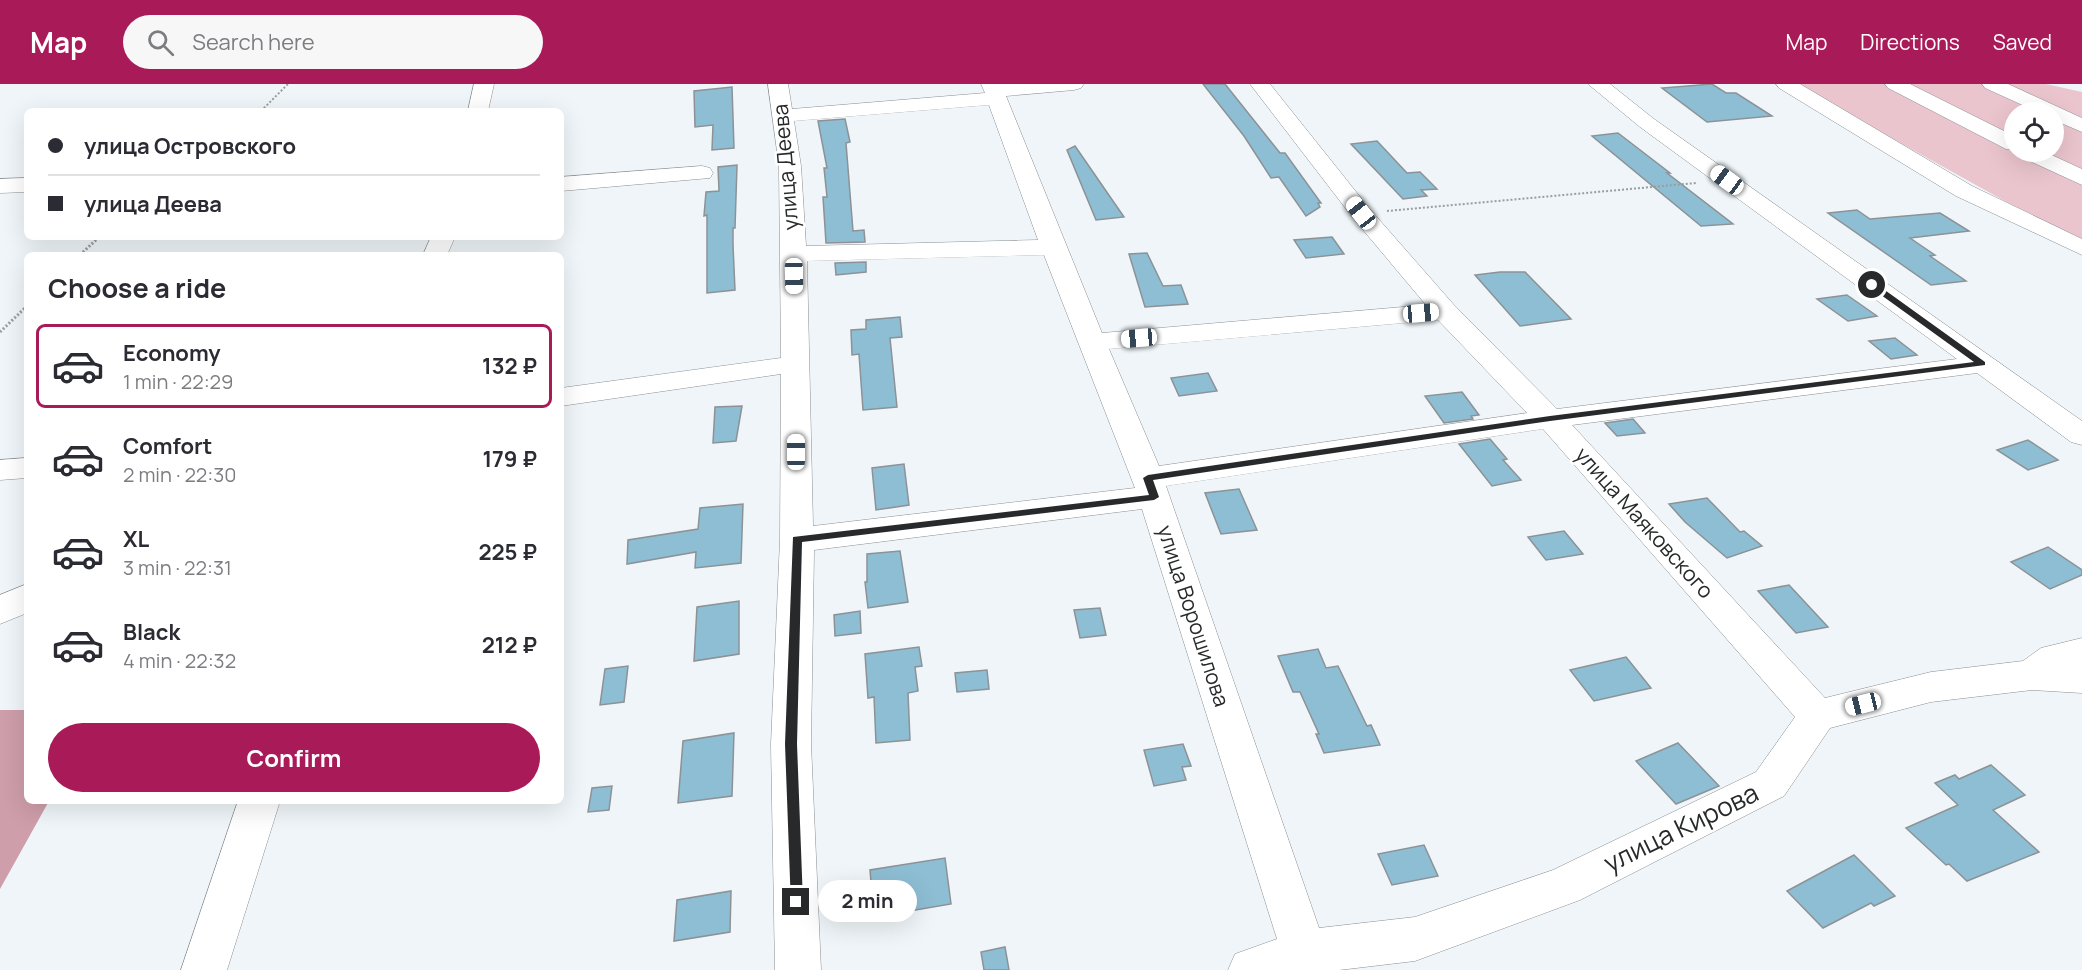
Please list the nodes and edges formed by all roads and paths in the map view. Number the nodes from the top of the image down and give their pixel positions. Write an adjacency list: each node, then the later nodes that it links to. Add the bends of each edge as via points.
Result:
1 (288, 84): 12 (path)
2 (484, 84): 13 (street)
3 (1074, 84): 9 (street)
4 (1260, 84): 24 (street, улица Маяковского)
5 (1598, 84): 20 (street)
6 (1786, 84): 27 (street, via 1964,191)
7 (1894, 84): 16 (street)
8 (1992, 84): 11 (street)
9 (994, 91): 10 (street); 26 (street, улица Ворошилова)
10 (780, 100): 29 (street, улица Деева, via 790,166)
11 (2030, 102)
12 (264, 108)
13 (479, 108)
14 (2064, 118): 15 (street)
15 (2082, 126)
16 (2004, 139)
17 (2049, 162): 19 (street)
18 (702, 173): 21 (street)
19 (2082, 178)
20 (1727, 180): 24 (path); 34 (street)
21 (564, 184)
22 (0, 186): 23 (street)
23 (24, 186)
24 (1361, 213): 31 (street, улица Маяковского)
25 (96, 240): 28 (path)
26 (1053, 247): 29 (street); 33 (street, улица Ворошилова)
27 (2082, 248)
28 (83, 252)
29 (794, 254): 35 (street, улица Деева)
30 (24, 309): 32 (path)
31 (1445, 311): 33 (street); 37 (street, улица Маяковского)
32 (0, 332)
33 (1092, 342): 41 (street, улица Ворошилова)
34 (1982, 363): 37 (street); 38 (street)
35 (795, 364): 36 (street); 42 (street, улица Деева)
36 (564, 397)
37 (1550, 418): 41 (street); 48 (street, улица Маяковского)
38 (2082, 435)
39 (24, 468): 40 (street)
40 (0, 470)
41 (1151, 488): 42 (street); 50 (street, улица Ворошилова)
42 (797, 540): 52 (street, улица Деева, via 791,744)
43 (24, 599): 44 (street)
44 (0, 611)
45 (2082, 652): 46 (street, via 2054,657)
46 (2032, 675): 47 (street); 48 (street, via 1931,687)
47 (2082, 678)
48 (1817, 716): 50 (street, улица Кирова, via 1770,784 1564,885 1415,939)
49 (259, 804): 51 (street)
50 (1304, 951): 53 (street, улица Кирова)
51 (204, 970)
52 (798, 970)
53 (1251, 970)

